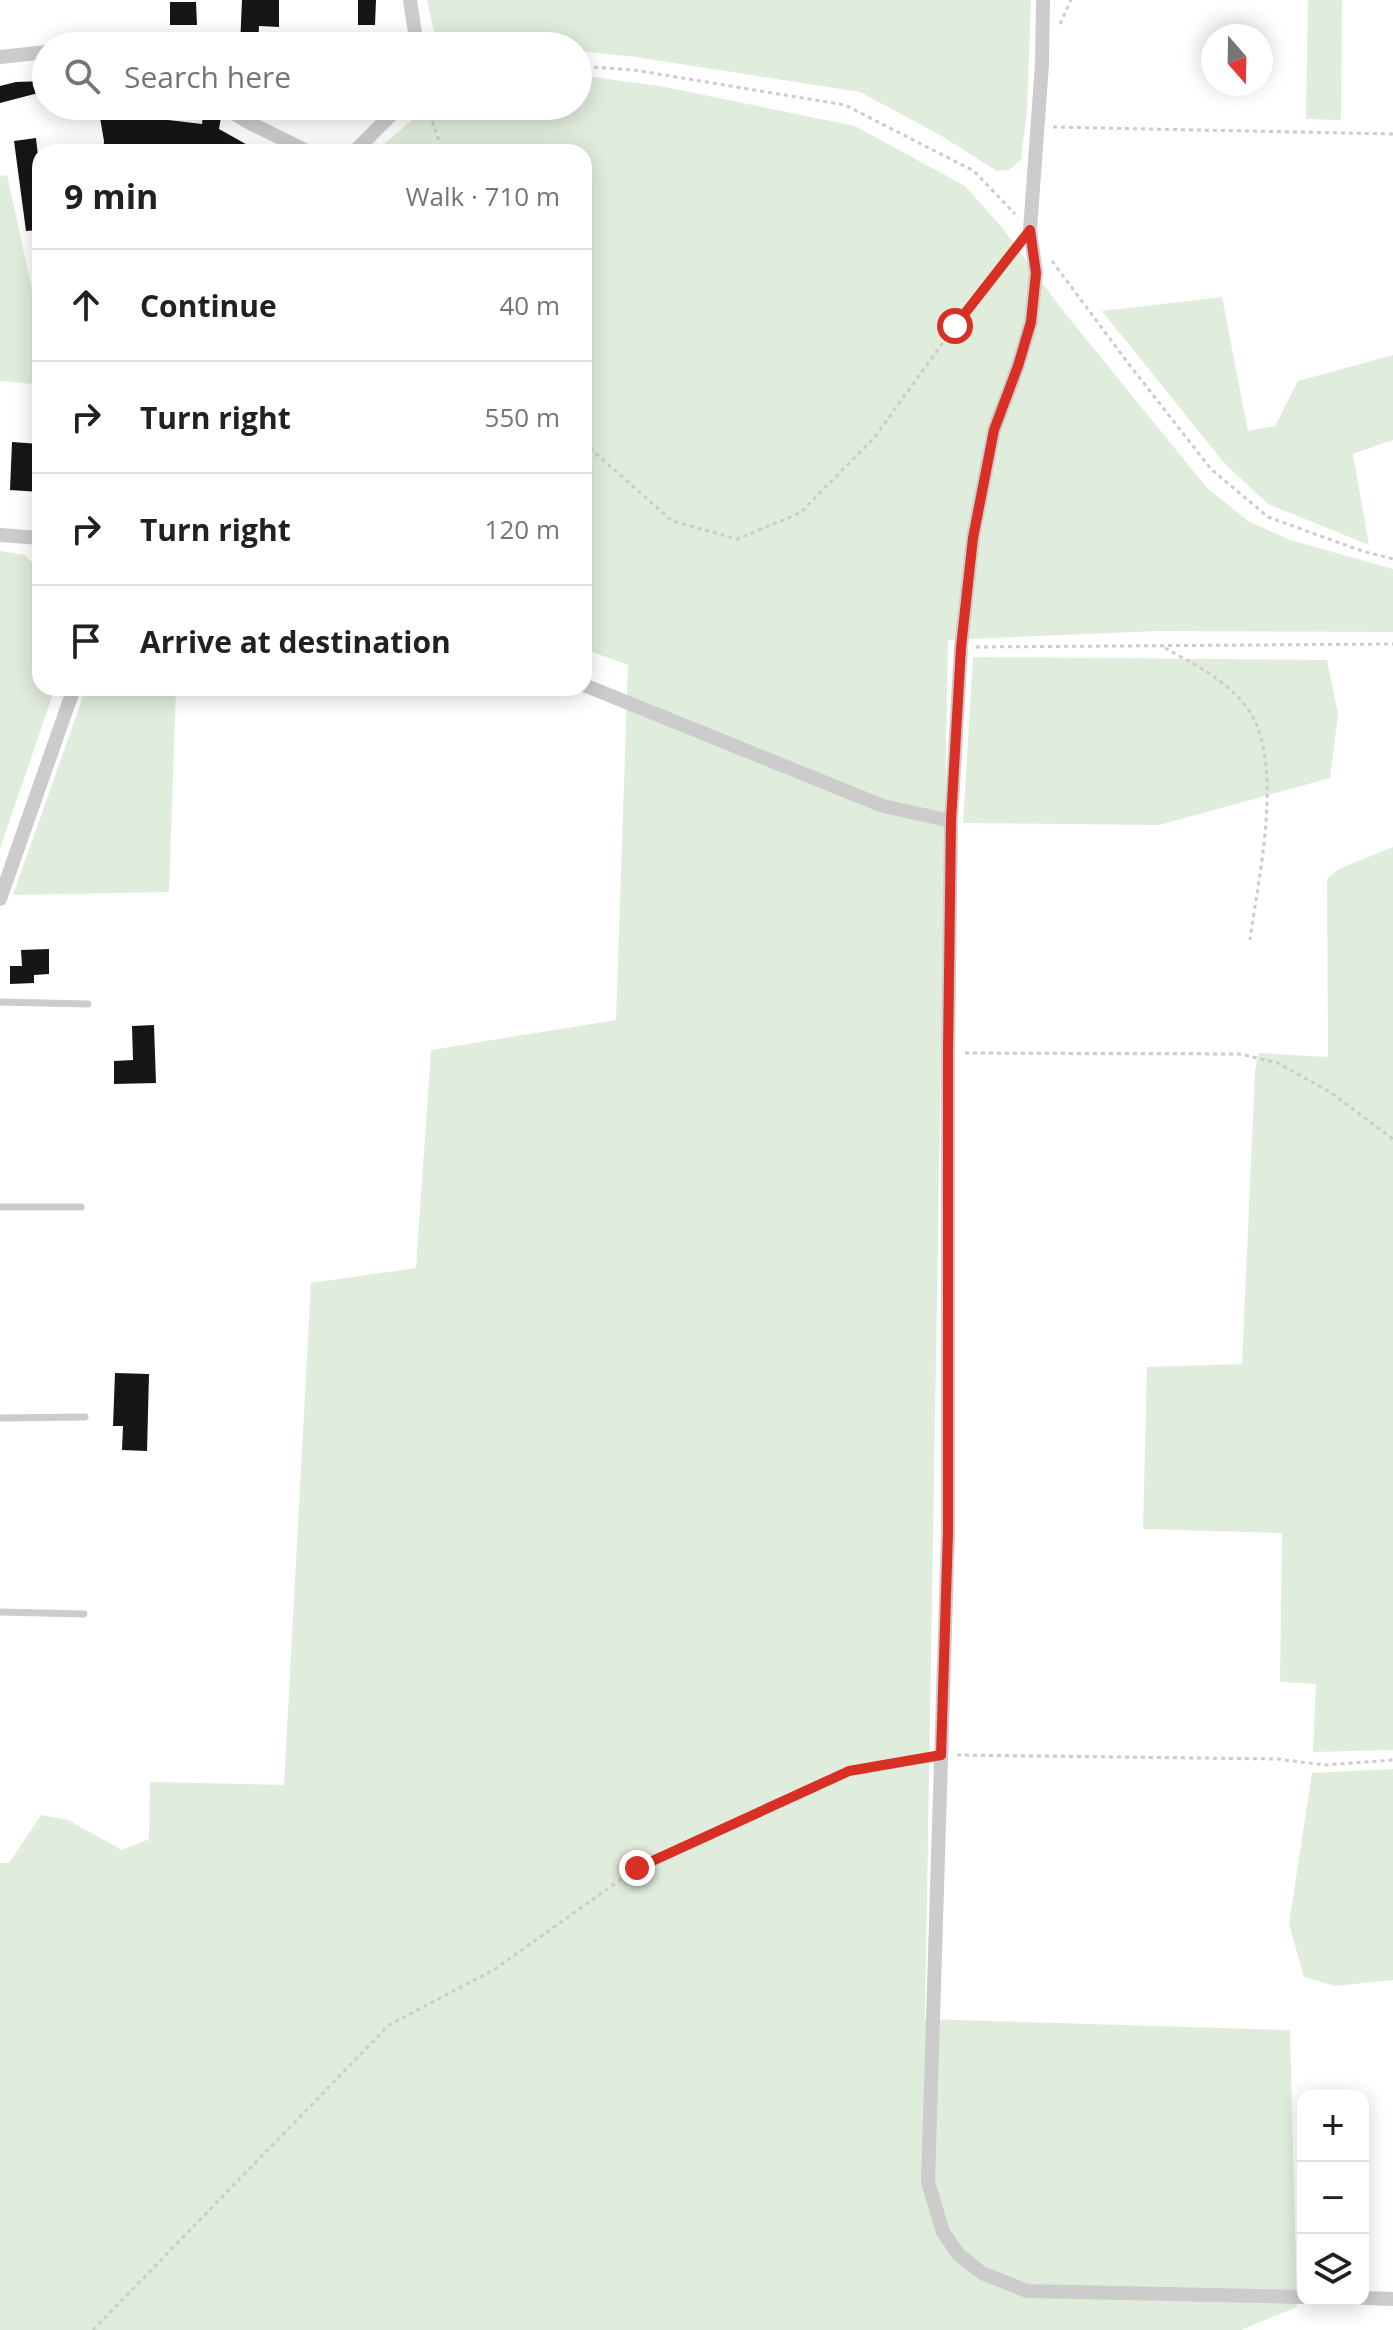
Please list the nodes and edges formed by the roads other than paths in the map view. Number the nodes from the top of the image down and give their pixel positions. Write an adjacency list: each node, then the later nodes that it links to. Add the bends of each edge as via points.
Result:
1 (410, 0): 3 (street)
2 (1043, 0): 14 (street, via 1030,230 1036,273 1031,322 994,430 973,538)
3 (415, 32)
4 (32, 54): 5 (street)
5 (0, 57)
6 (245, 120): 8 (street)
7 (386, 120): 9 (street)
8 (293, 144)
9 (362, 144)
10 (0, 535): 11 (street)
11 (32, 537)
12 (592, 688): 14 (street, via 883,806)
13 (71, 696): 15 (street)
14 (951, 821): 24 (street, via 948,1532 928,2182 943,2232 959,2255 982,2273 1027,2291)
15 (0, 899)
16 (0, 1002): 17 (lane)
17 (88, 1004)
18 (0, 1207): 19 (lane)
19 (81, 1207)
20 (85, 1417): 21 (lane)
21 (0, 1418)
22 (0, 1612): 23 (lane)
23 (84, 1614)
24 (1297, 2297)
25 (1369, 2298): 26 (street)
26 (1393, 2299)

